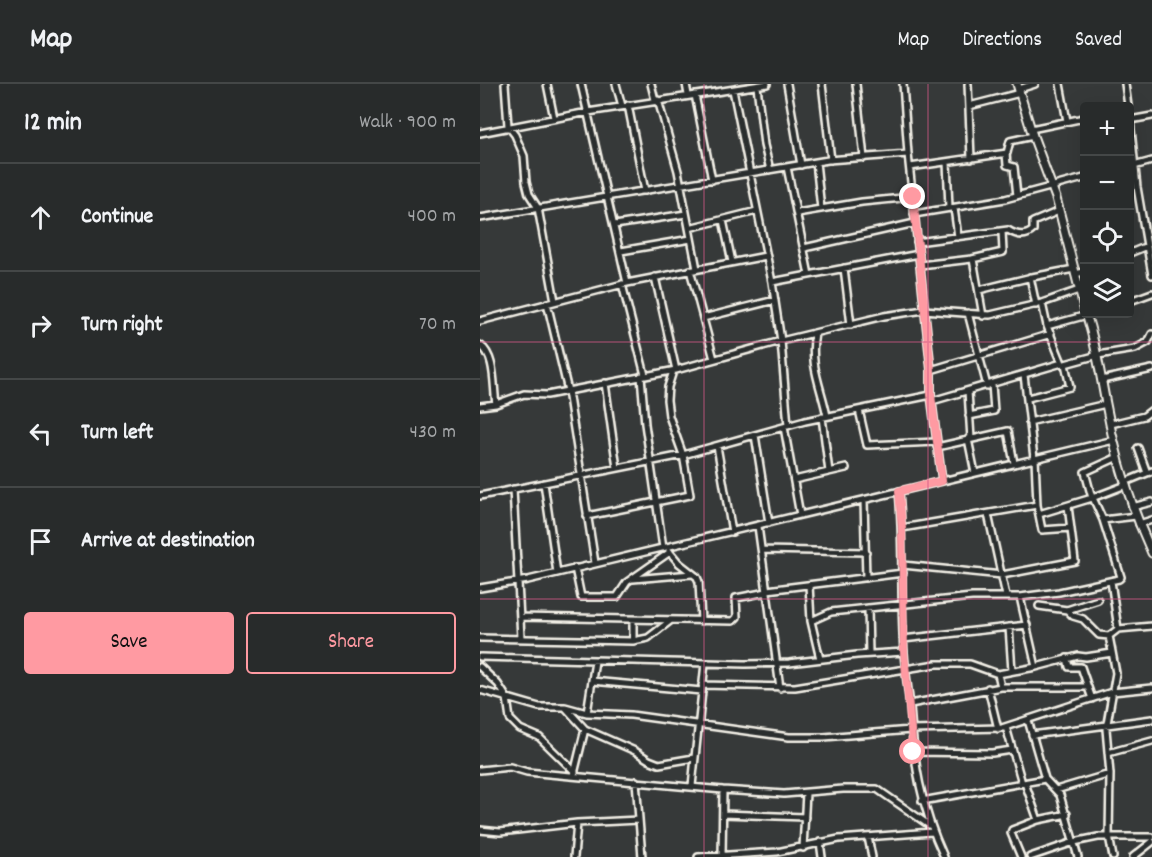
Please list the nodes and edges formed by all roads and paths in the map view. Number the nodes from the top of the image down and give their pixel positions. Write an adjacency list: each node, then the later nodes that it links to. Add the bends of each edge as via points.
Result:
1 (505, 84): 30 (street)
2 (547, 84): 26 (street)
3 (581, 84): 24 (street)
4 (616, 84): 22 (street)
5 (651, 84): 20 (street)
6 (686, 84): 19 (street)
7 (767, 84): 16 (street)
8 (787, 84): 41 (street)
9 (822, 84): 37 (street)
10 (856, 84): 35 (street)
11 (903, 84): 34 (street)
12 (968, 84): 23 (street)
13 (1035, 84): 18 (street)
14 (1060, 84): 29 (street)
15 (1125, 84): 21 (street)
16 (757, 86): 17 (street); 45 (street)
17 (737, 88): 19 (street); 46 (street)
18 (1019, 89): 23 (street); 31 (street)
19 (692, 95): 20 (street); 49 (street)
20 (656, 100): 22 (street); 50 (street)
21 (1127, 102)
22 (625, 105): 24 (street); 53 (street)
23 (969, 105): 36 (street)
24 (588, 112): 26 (street); 56 (street)
25 (1152, 116): 28 (street)
26 (554, 118): 30 (street)
27 (1080, 119): 29 (street)
28 (1134, 119)
29 (1067, 121): 31 (street)
30 (508, 126): 32 (street); 58 (street, via 524,156 529,194)
31 (1032, 132): 33 (street, via 1010,141); 51 (street)
32 (480, 133)
33 (1006, 153): 36 (street); 55 (street, via 1008,165 1014,167)
34 (908, 154): 35 (street); 44 (street)
35 (864, 158): 37 (street)
36 (971, 159): 40 (street)
37 (831, 160): 39 (street)
38 (1152, 161): 42 (street)
39 (816, 162): 41 (street); 60 (street)
40 (947, 162): 44 (street); 59 (street)
41 (801, 165): 43 (street)
42 (1134, 166)
43 (787, 167): 45 (street); 63 (street)
44 (910, 167): 57 (street)
45 (770, 170): 46 (street)
46 (748, 174): 49 (street); 61 (street)
47 (1134, 174): 52 (street)
48 (1080, 179): 51 (street)
49 (712, 180): 50 (street)
50 (681, 186): 53 (street); 64 (street)
51 (1051, 186): 55 (street); 62 (street)
52 (1138, 190): 54 (street); 70 (street)
53 (645, 191): 56 (street)
54 (1134, 191)
55 (1017, 196): 59 (street)
56 (609, 197): 58 (street); 71 (street)
57 (913, 197): 60 (street); 65 (street)
58 (538, 208): 66 (street); 103 (street)
59 (952, 208): 65 (street); 74 (street)
60 (821, 209): 63 (street)
61 (756, 211): 67 (street); 82 (street)
62 (1059, 211): 73 (street, via 1033,222 1033,230 1026,235); 89 (street)
63 (797, 213): 78 (street)
64 (686, 214): 71 (street); 72 (street)
65 (914, 214): 69 (street)
66 (480, 218)
67 (723, 220): 72 (street); 84 (street)
68 (1152, 221): 70 (street)
69 (915, 223): 76 (street); 78 (street)
70 (1143, 223): 77 (street)
71 (615, 225): 79 (street)
72 (689, 228): 75 (street)
73 (1002, 231): 74 (street); 83 (street, via 1003,252)
74 (958, 237): 76 (street)
75 (691, 239): 79 (street); 87 (street)
76 (917, 242): 81 (street)
77 (1147, 246): 80 (street); 92 (street)
78 (804, 248): 91 (street)
79 (621, 251): 96 (street)
80 (1134, 251)
81 (919, 254): 85 (street); 86 (street)
82 (766, 256): 84 (street); 95 (street)
83 (974, 259): 85 (street); 97 (street)
84 (732, 262): 87 (street)
85 (920, 265): 106 (street)
86 (844, 268): 91 (street); 113 (street)
87 (697, 269): 88 (street)
88 (690, 270): 93 (street); 110 (street)
89 (1075, 272): 90 (street); 94 (street); 98 (street)
90 (1080, 272)
91 (809, 275): 95 (street)
92 (1152, 275)
93 (655, 277): 96 (street); 125 (street)
94 (1030, 277): 97 (street); 105 (street)
95 (772, 282): 101 (street)
96 (624, 283): 103 (street); 128 (street)
97 (979, 290): 109 (street)
98 (1079, 290): 99 (street); 105 (street)
99 (1080, 293)
100 (1152, 293): 102 (street)
101 (775, 300): 110 (street); 118 (street)
102 (1134, 300)
103 (555, 301): 104 (street)
104 (547, 303): 112 (street); 132 (street)
105 (1039, 304): 109 (street); 114 (street)
106 (924, 310): 107 (street); 113 (street); 126 (street)
107 (968, 313): 109 (street); 121 (street)
108 (1080, 315): 114 (street)
109 (982, 316)
110 (703, 318): 122 (street)
111 (1087, 318): 120 (street)
112 (480, 321)
113 (851, 325): 115 (street)
114 (1047, 326): 116 (street)
115 (815, 333): 118 (street); 141 (street, via 813,362)
116 (1051, 334): 121 (street); 123 (street)
117 (1152, 334): 120 (street, via 1143,346)
118 (781, 341): 122 (street); 145 (street)
119 (480, 345): 136 (street, via 490,356)
120 (1098, 355): 123 (street); 129 (street)
121 (979, 356): 126 (street); 131 (street)
122 (714, 359): 125 (street)
123 (1064, 363): 127 (street); 135 (street, via 1070,387)
124 (1152, 369): 129 (street)
125 (675, 370): 128 (street); 152 (street, via 667,400)
126 (931, 370): 134 (street)
127 (1024, 375): 131 (street); 135 (street)
128 (643, 376): 130 (street); 155 (street)
129 (1102, 380): 137 (street)
130 (605, 383): 132 (street); 157 (street)
131 (990, 385): 133 (street); 142 (street, via 994,411)
132 (568, 391): 136 (street, via 524,394); 162 (street)
133 (968, 391): 134 (street); 142 (street)
134 (931, 398): 139 (street); 149 (street)
135 (1028, 398): 143 (street)
136 (496, 404): 138 (street)
137 (1106, 404): 143 (street); 144 (street)
138 (480, 406)
139 (859, 410): 141 (street); 149 (street, via 867,446)
140 (1152, 410): 144 (street, via 1144,416)
141 (825, 416): 145 (street); 159 (street)
142 (969, 416): 147 (street)
143 (1029, 422): 154 (street)
144 (1111, 424): 148 (street)
145 (786, 426): 146 (street); 163 (street)
146 (754, 435): 150 (street); 184 (street)
147 (970, 439): 149 (street); 156 (street, via 1009,431); 161 (street)
148 (1114, 440): 153 (street); 154 (street)
149 (937, 445): 164 (street)
150 (717, 446): 152 (street); 189 (street)
151 (1138, 448): 160 (street)
152 (683, 455): 155 (street); 172 (street, via 690,495)
153 (1118, 457): 166 (street); 170 (street, via 1085,472)
154 (1034, 458): 156 (street); 174 (street)
155 (650, 462): 157 (street); 172 (street)
156 (1014, 463): 161 (street)
157 (617, 468): 162 (street)
158 (846, 468): 159 (street)
159 (829, 472): 163 (street)
160 (1150, 472): 166 (street)
161 (975, 473): 164 (street)
162 (581, 475): 165 (street); 180 (street)
163 (794, 480): 179 (street)
164 (942, 481): 168 (street)
165 (544, 483): 167 (street); 197 (street)
166 (1126, 484): 170 (street); 176 (street)
167 (513, 489): 169 (street); 204 (street)
168 (899, 491): 171 (street); 187 (street)
169 (480, 496)
170 (1092, 498): 175 (street); 182 (street)
171 (864, 500): 179 (street); 192 (street)
172 (657, 502): 180 (street); 190 (street)
173 (1152, 502): 176 (street)
174 (1037, 505): 177 (street); 178 (street)
175 (1068, 506): 178 (street); 188 (street)
176 (1132, 507): 181 (street)
177 (988, 514): 187 (street); 200 (street)
178 (1039, 514): 188 (street, via 1043,531)
179 (800, 515): 184 (street)
180 (587, 516): 194 (street)
181 (1136, 516): 182 (street); 185 (street)
182 (1103, 520): 203 (street, via 1121,577)
183 (1152, 520): 185 (street)
184 (769, 523): 186 (street)
185 (1139, 524): 193 (street)
186 (758, 526): 189 (street); 191 (street)
187 (902, 528): 195 (street)
188 (1071, 528): 200 (street, via 1076,560)
189 (732, 532): 190 (street)
190 (667, 549): 194 (street); 199 (street); 202 (street)
191 (762, 550): 192 (street); 207 (street)
192 (866, 552): 201 (street)
193 (1152, 553)
194 (595, 563): 196 (street)
195 (903, 565): 198 (street); 200 (street)
196 (575, 568): 197 (street); 202 (street, via 584,598 619,596)
197 (557, 573): 204 (street)
198 (903, 573): 201 (street); 211 (street)
199 (693, 574): 202 (street); 218 (street, via 700,586)
200 (1002, 575): 208 (street)
201 (866, 578): 205 (street)
202 (631, 579)
203 (1111, 581): 209 (street); 223 (street)
204 (518, 582): 206 (street); 215 (street)
205 (809, 585): 207 (street); 219 (street)
206 (480, 588)
207 (767, 591): 218 (street, via 736,598 735,620); 238 (street)
208 (1006, 596): 209 (street); 211 (street)
209 (1020, 597): 220 (street)
210 (1098, 600): 214 (street)
211 (903, 605): 213 (street); 228 (street)
212 (1039, 606): 214 (street)
213 (868, 608): 219 (street, via 827,612); 232 (street)
214 (1067, 610): 225 (street, via 1099,635)
215 (520, 617): 216 (street); 227 (street)
216 (633, 620): 217 (street); 229 (street)
217 (671, 620): 218 (street); 229 (street, via 648,638)
218 (701, 621)
219 (811, 621): 235 (street)
220 (1027, 625): 222 (street); 240 (street)
221 (1151, 626): 223 (street); 224 (street)
222 (1009, 627): 228 (street); 242 (street)
223 (1118, 629): 225 (street)
224 (1152, 634)
225 (1109, 636): 231 (street)
226 (480, 638): 227 (street)
227 (521, 638): 229 (street)
228 (903, 639): 230 (street)
229 (633, 641)
230 (904, 652): 232 (street); 241 (street)
231 (1112, 653): 234 (street); 252 (street, via 1116,673)
232 (869, 654): 235 (street)
233 (480, 657): 236 (street)
234 (1067, 658): 240 (street); 246 (street, via 1069,667 1081,667)
235 (820, 659): 238 (street)
236 (596, 661): 237 (street); 244 (street)
237 (705, 663): 238 (street); 247 (street)
238 (777, 663): 248 (street)
239 (480, 667): 253 (street)
240 (1035, 667): 242 (street)
241 (905, 668): 243 (street, via 969,663); 248 (street, via 820,685); 255 (street)
242 (1012, 671): 243 (street)
243 (998, 674): 245 (street)
244 (592, 681): 247 (street); 257 (street)
245 (1001, 687): 246 (street); 249 (street)
246 (1088, 687): 254 (street)
247 (702, 688): 248 (street); 260 (street)
248 (780, 688)
249 (988, 688): 255 (street); 264 (street)
250 (1152, 688): 252 (street)
251 (480, 690): 253 (street)
252 (1112, 692): 254 (street); 261 (street)
253 (507, 698): 256 (street, via 539,707); 273 (street, via 510,719 520,729 539,737)
254 (1092, 699): 259 (street)
255 (910, 704): 265 (street)
256 (565, 707): 257 (street); 263 (street)
257 (587, 713): 260 (street)
258 (1152, 719): 261 (street)
259 (1028, 720): 262 (street); 266 (street)
260 (698, 723): 265 (street, via 798,737); 271 (street)
261 (1107, 724): 266 (street); 270 (street)
262 (1006, 727): 264 (street); 268 (street)
263 (585, 729): 271 (street, via 635,750 654,763); 273 (street)
264 (998, 729): 265 (street)
265 (911, 730): 269 (street)
266 (1032, 735): 275 (street)
267 (1152, 741): 270 (street)
268 (1012, 750): 269 (street); 277 (street)
269 (913, 752): 282 (street)
270 (1108, 753): 274 (street)
271 (694, 758): 278 (street)
272 (480, 770): 273 (street, via 510,767 527,772)
273 (574, 774): 276 (street)
274 (1110, 774): 279 (street); 292 (street)
275 (1046, 778): 277 (street); 279 (street)
276 (636, 781): 278 (street); 286 (street)
277 (1023, 783): 282 (street); 287 (street)
278 (692, 786): 280 (street)
279 (1056, 789): 284 (street)
280 (723, 790): 281 (street); 283 (street)
281 (806, 793): 285 (street); 289 (street, via 877,789)
282 (922, 801): 289 (street)
283 (723, 814): 285 (street); 299 (street)
284 (1067, 814): 287 (street); 296 (street)
285 (805, 817): 298 (street)
286 (639, 820): 288 (street); 301 (street)
287 (1038, 820): 306 (street, via 1011,831)
288 (577, 823): 290 (street, via 500,832); 300 (street)
289 (929, 825): 291 (street)
290 (480, 830)
291 (932, 832): 293 (street); 305 (street)
292 (1109, 836): 294 (street); 296 (street); 309 (street)
293 (868, 837): 295 (street); 304 (street)
294 (1152, 837)
295 (819, 842): 298 (street); 303 (street)
296 (1074, 842): 307 (street); 308 (street)
297 (1152, 842): 310 (street)
298 (803, 848): 299 (street)
299 (725, 856): 302 (street)
300 (574, 857)
301 (642, 857)
302 (698, 857)
303 (822, 857)
304 (872, 857)
305 (944, 857)
306 (1021, 857)
307 (1030, 857)
308 (1078, 857)
309 (1113, 857)
310 (1133, 857)

